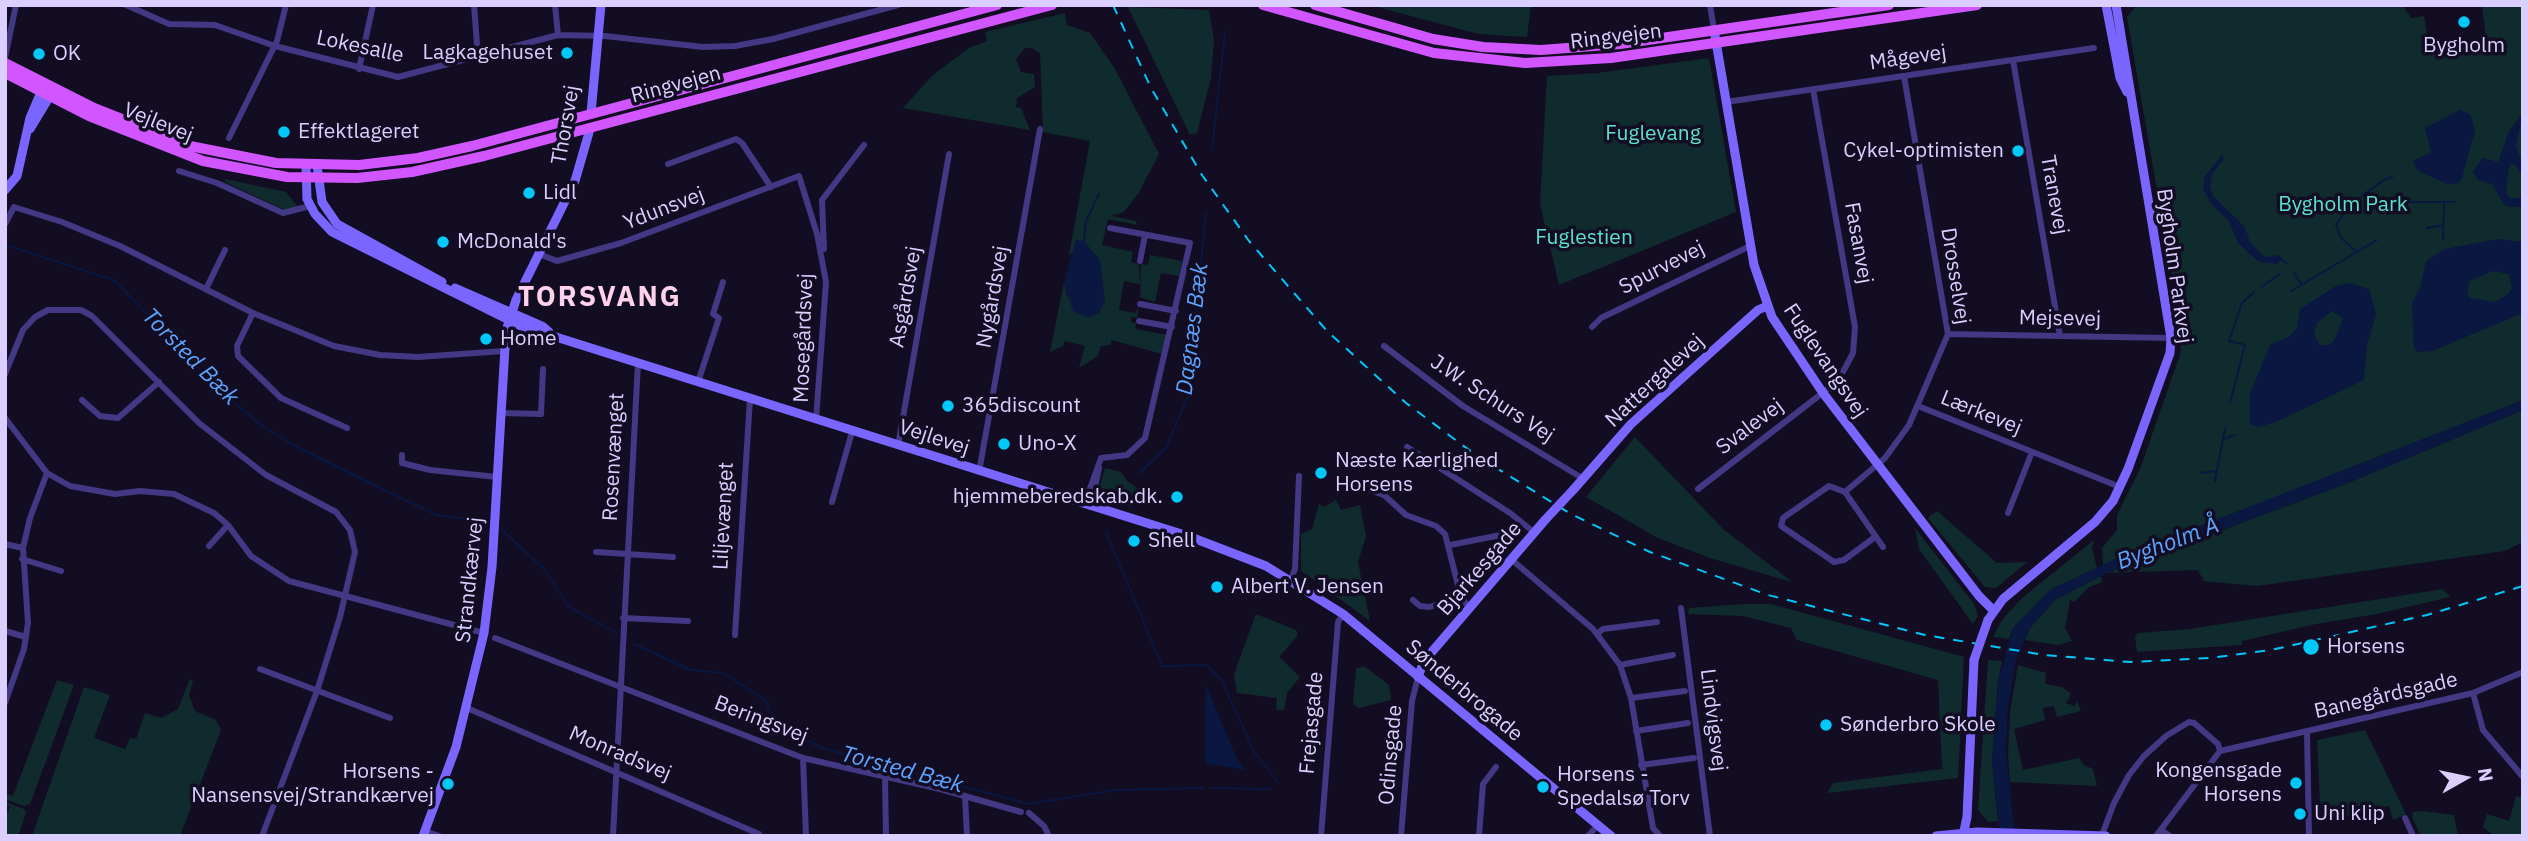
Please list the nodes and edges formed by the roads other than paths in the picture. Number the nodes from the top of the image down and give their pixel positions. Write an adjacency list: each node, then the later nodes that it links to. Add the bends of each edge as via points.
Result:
1 (16, 5): 25 (street)
2 (126, 5): 22 (street, Lokesalle, via 162,23 215,25)
3 (286, 5): 22 (street)
4 (373, 5): 27 (street)
5 (474, 5): 24 (street)
6 (555, 5): 19 (street)
7 (601, 5): 20 (street, Thorsvej)
8 (898, 5): 20 (street, Lokesalle, via 735,46 703,47)
9 (997, 5): 34 (main road, Ringvejen)
10 (1052, 5): 35 (main road, Ringvejen)
11 (1263, 5): 21 (main road, Ringvejen, via 1434,53 1497,62 1580,61)
12 (1315, 5): 18 (main road, Ringvejen, via 1433,39 1515,50 1596,47)
13 (1710, 5): 18 (street, Fuglevangsvej)
14 (1889, 5): 18 (main road, Ringvejen)
15 (1977, 5): 21 (main road, Ringvejen)
16 (2106, 5): 32 (street, Bygholm Parkvej, via 2120,78)
17 (2116, 5): 32 (street, Bygholm Parkvej)
18 (1714, 30): 21 (street, Fuglevangsvej)
19 (558, 35): 20 (street, Lokesalle); 24 (street, Lokesalle)
20 (598, 35): 34 (street, Thorsvej)
21 (1716, 44): 33 (street, Fuglevangsvej)
22 (275, 46): 27 (street, Lokesalle); 37 (street)
23 (2094, 48): 26 (street, Mågevej)
24 (478, 58): 27 (street, Lokesalle, via 409,76)
25 (5, 60): 31 (main road, Vejlevej)
26 (2013, 60): 29 (street, Mågevej); 68 (street, Tranevej)
27 (359, 69)
28 (5, 73): 31 (main road, Vejlevej)
29 (1904, 76): 30 (street, Mågevej); 67 (street, Drosselvej)
30 (1813, 89): 33 (street, Mågevej); 77 (street, Fasanvej, via 1855,335 1847,368)
31 (47, 91): 41 (main road, Vejlevej, via 190,146 243,159); 44 (main road, Vejlevej, via 89,116 203,161); 47 (street, via 30,118 17,176)
32 (2129, 96): 69 (street, Bygholm Parkvej)
33 (1726, 102): 52 (street, Fuglevangsvej)
34 (591, 113): 35 (main road, Thorsvej); 41 (main road, Ringvejen, via 418,158)
35 (590, 129): 45 (main road, Ringvejen, via 440,167 384,176); 54 (street, Thorsvej, via 575,181)
36 (1040, 129): 91 (street, Nygårdsvej)
37 (229, 138)
38 (864, 145): 55 (street, Mosegårdsvej, via 822,200)
39 (949, 154): 86 (street, Asgårdsvej)
40 (668, 164): 46 (street, via 736,139)
41 (311, 165): 44 (street); 45 (street, Vejlevej)
42 (179, 171): 48 (street, Vejlevej, via 284,213)
43 (799, 176): 46 (street, Ydunsvej); 55 (street, Mosegårdsvej)
44 (306, 178): 45 (main road, Ringvejen); 48 (street)
45 (318, 178): 63 (street, Vejlevej, via 324,208 347,232)
46 (771, 187): 54 (street, Ydunsvej, via 621,243 557,261)
47 (5, 190)
48 (310, 206): 63 (street, Vejlevej, via 321,222 344,239)
49 (5, 224): 58 (street, via 15,207 107,241)
50 (1110, 228): 51 (street)
51 (1145, 235): 56 (street); 61 (street, via 1190,243)
52 (1750, 246): 60 (street, Fuglevangsvej); 66 (street, Spurvevej, via 1601,318)
53 (225, 250): 58 (street)
54 (539, 254): 63 (street, Thorsvej)
55 (823, 258): 82 (street, Mosegårdsvej, via 827,289)
56 (1140, 261)
57 (723, 282): 76 (street, via 713,314 719,318)
58 (206, 289): 62 (street)
59 (1140, 304): 61 (street)
60 (1767, 306): 77 (street, Fuglevangsvej, via 1782,336); 95 (street, Nattergalevej, via 1620,435)
61 (1176, 311): 65 (street)
62 (253, 313): 71 (street, via 334,346 380,355 439,357); 84 (street, via 237,346 238,356 281,398)
63 (510, 317): 71 (street, Strandkærvej); 72 (street, Vejlevej)
64 (1139, 321): 65 (street)
65 (1172, 327): 102 (street, via 1145,438 1127,455 1101,458)
66 (1592, 327)
67 (1948, 334): 68 (street, Mejsevej); 80 (street, Drosselvej)
68 (2060, 336): 69 (street, Mejsevej)
69 (2171, 338): 97 (street, Bygholm Parkvej, via 2167,365)
70 (1384, 346): 95 (street, J.W. Schurs Vej, via 1463,406)
71 (504, 351): 81 (street, Strandkærvej)
72 (638, 363): 76 (street, Vejlevej); 115 (street, Rosenvænget)
73 (543, 369): 81 (street, via 541,414)
74 (5, 374): 75 (street, via 23,330 35,317 48,310 72,308 92,316)
75 (159, 382): 79 (street, via 118,418 100,416); 122 (street, via 198,423 247,461 345,521 355,552)
76 (698, 382): 78 (street, Vejlevej)
77 (1823, 393): 90 (street, Fuglevangsvej); 99 (street, Svalevej)
78 (750, 399): 82 (street, Vejlevej); 134 (street, Liljevænget)
79 (82, 400)
80 (1918, 406): 88 (street, Lærkevej); 90 (street, Drosselvej, via 1905,431)
81 (501, 413): 94 (street, Strandkærvej)
82 (816, 420): 85 (street, Vejlevej)
83 (7, 424): 92 (street)
84 (347, 428)
85 (852, 432): 86 (street, Vejlevej); 101 (street)
86 (898, 446): 91 (street, Vejlevej)
87 (1407, 447): 105 (street)
88 (2032, 452): 97 (street, Lærkevej); 103 (street, Lærkevej)
89 (402, 455): 94 (street, via 402,463 430,470)
90 (1877, 465): 100 (street, Drosselvej); 126 (street, Fuglevangsvej)
91 (979, 472): 102 (street, Vejlevej)
92 (47, 473): 106 (street, via 70,486 115,495 139,491 174,494); 113 (street)
93 (1299, 476): 120 (street)
94 (497, 477): 132 (street, Strandkærvej)
95 (1582, 478): 98 (street, Nattergalevej)
96 (1360, 487): 110 (street, via 1384,495 1406,515 1441,529)
97 (2120, 487): 126 (street, Bygholm Parkvej, via 2095,522)
98 (1574, 489): 107 (street, Bjarkesgade, bridge)
99 (1698, 489)
100 (1845, 492): 108 (street); 108 (street, via 1829,486 1783,518 1781,526 1834,562)
101 (832, 502)
102 (1088, 506): 104 (street, Vejlevej)
103 (2008, 513)
104 (1124, 518): 120 (street, Sønderbrogade, via 1237,553)
105 (1520, 522): 107 (street); 110 (street, via 1511,533)
106 (228, 525): 111 (street); 122 (street, via 251,556 278,576)
107 (1535, 533): 118 (street, Bjarkesgade)
108 (1875, 537): 112 (street)
109 (5, 544): 113 (street)
110 (1450, 545): 121 (street)
111 (209, 546)
112 (1883, 547)
113 (23, 548): 117 (street)
114 (596, 552): 115 (street)
115 (626, 554): 116 (street); 128 (street, Rosenvænget)
116 (673, 557)
117 (22, 559): 119 (street); 135 (street)
118 (1512, 560): 124 (street, Bjarkesgade); 133 (street)
119 (61, 571)
120 (1291, 579): 127 (street, Sønderbrogade)
121 (1461, 597): 123 (street, via 1429,607); 124 (street)
122 (344, 598): 132 (street); 143 (street)
123 (1413, 600)
124 (1469, 607): 141 (street, Bjarkesgade, via 1424,661)
125 (1681, 608): 182 (street, Lindvigsvej)
126 (1994, 611): 168 (street, Bygholm Parkvej, bridge, via 1974,660)
127 (1343, 614): 141 (street, Sønderbrogade); 176 (street, Frejasgade, via 1338,622)
128 (623, 618): 129 (street); 142 (street, Rosenvænget)
129 (688, 621)
130 (1657, 622): 133 (street, via 1603,629)
131 (5, 631): 135 (street)
132 (484, 633): 148 (street, Strandkærvej)
133 (1597, 634): 138 (street)
134 (735, 635)
135 (26, 637): 147 (street)
136 (495, 638): 142 (street, Beringsvej)
137 (1673, 655): 138 (street)
138 (1620, 665): 146 (street)
139 (260, 669): 143 (street)
140 (2523, 672): 145 (street, Banegårdsgade)
141 (1418, 677): 163 (street, Sønderbrogade); 177 (street, Odinsgade)
142 (620, 685): 154 (street, Beringsvej); 158 (street, Rosenvænget)
143 (317, 691): 149 (street); 169 (street)
144 (1685, 691): 146 (street)
145 (2473, 693): 152 (street, Banegårdsgade); 160 (street, via 2483,730)
146 (1631, 698): 151 (street)
147 (5, 703)
148 (467, 708): 158 (street, Monradsvej); 164 (street, Strandkærvej)
149 (390, 718)
150 (1688, 723): 151 (street)
151 (1636, 731): 156 (street)
152 (2307, 732): 153 (street, Banegårdsgade); 186 (street)
153 (2220, 751): 165 (street); 184 (street, via 2215,740 2194,723 2165,736 2129,775 2113,803)
154 (803, 758): 159 (street, Beringsvej); 172 (street)
155 (1693, 758): 156 (street)
156 (1642, 765): 181 (street, via 1654,831)
157 (1496, 767): 178 (street, via 1483,784)
158 (618, 772): 166 (street, Monradsvej); 171 (street, Rosenvænget)
159 (885, 777): 161 (street, Beringsvej); 173 (street)
160 (2523, 777)
161 (965, 796): 174 (street); 175 (street, Beringsvej, via 1025,813 1044,826)
162 (2405, 818): 187 (street)
163 (1598, 825): 179 (street); 180 (street, Sønderbrogade)
164 (424, 833): 170 (street)
165 (2158, 833): 185 (street)
166 (759, 834)
167 (2027, 834): 168 (street); 184 (street)
168 (1963, 835): 183 (street)
169 (262, 836)
170 (439, 836)
171 (613, 836)
172 (806, 836)
173 (886, 836)
174 (967, 836)
175 (1049, 836)
176 (1321, 836)
177 (1401, 836)
178 (1479, 836)
179 (1588, 836)
180 (1611, 836)
181 (1660, 836)
182 (1710, 836)
183 (1936, 836)
184 (2104, 836)
185 (2170, 836)
186 (2309, 836)
187 (2413, 836)

